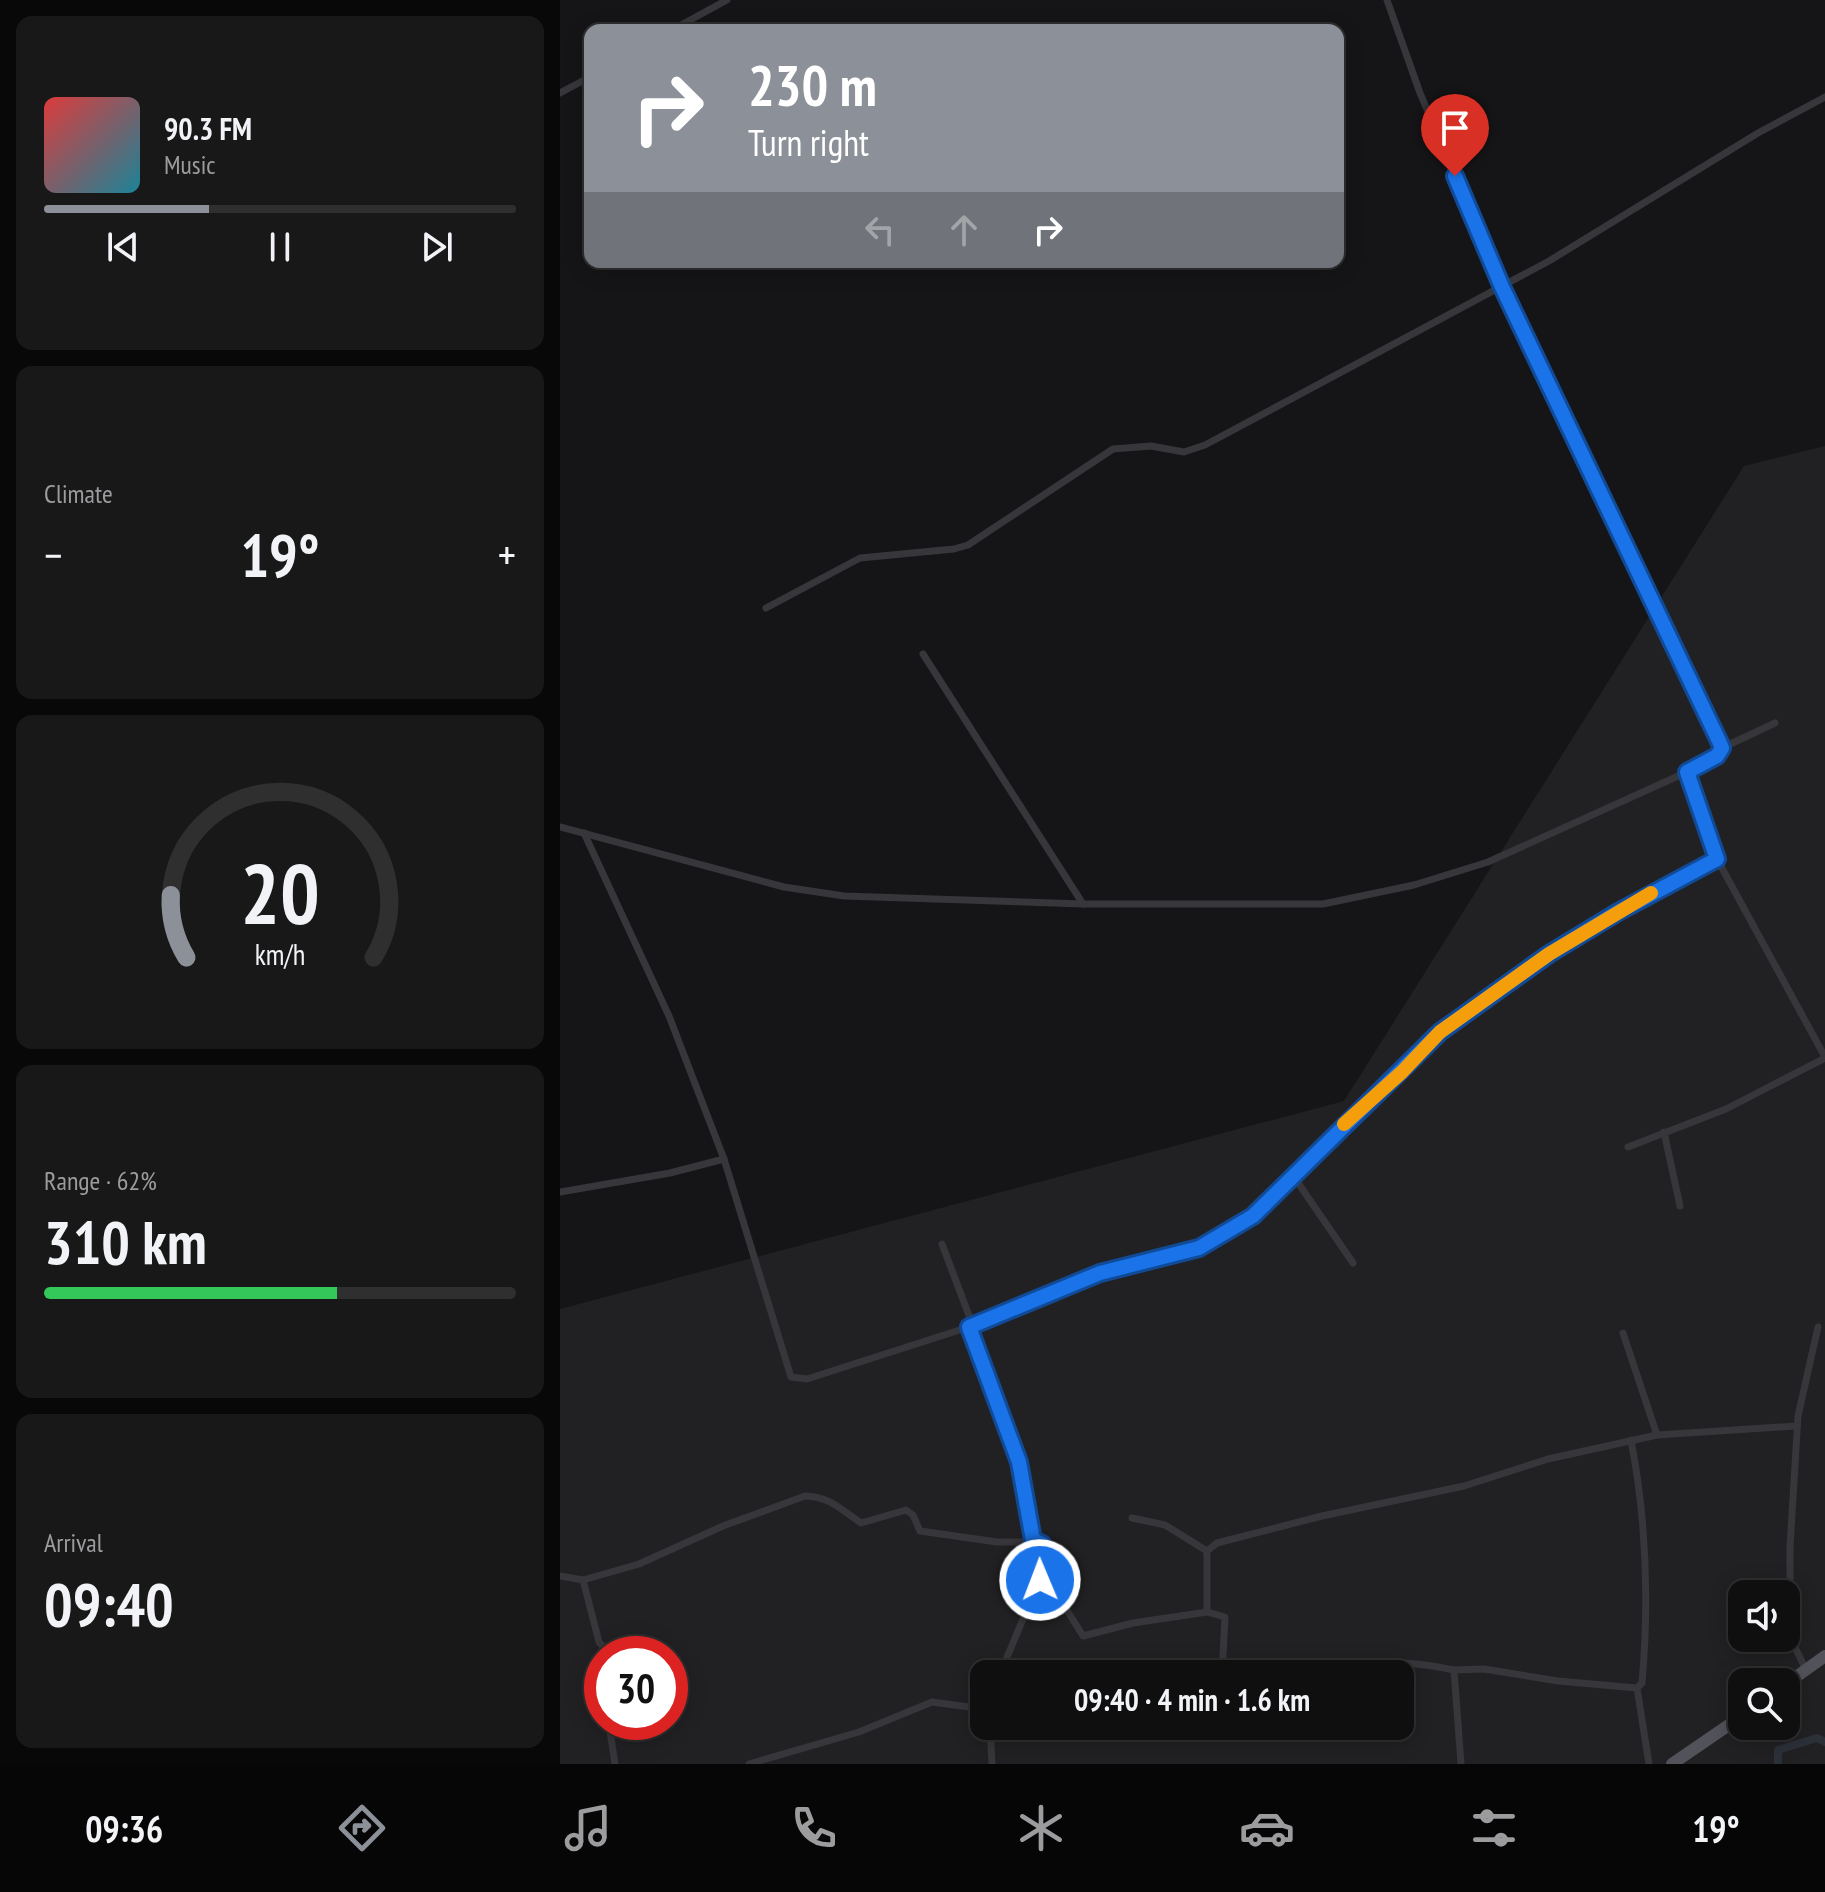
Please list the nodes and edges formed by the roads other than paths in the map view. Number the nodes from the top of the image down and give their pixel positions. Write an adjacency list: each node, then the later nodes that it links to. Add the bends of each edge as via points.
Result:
1 (727, 0): 3 (street)
2 (1387, 0): 7 (street)
3 (683, 24)
4 (584, 80): 5 (street)
5 (560, 93)
6 (1825, 97): 7 (street)
7 (1502, 287): 8 (street, via 1205,445 1184,452 1151,446 1113,449 968,545 860,558); 11 (street)
8 (766, 608)
9 (923, 654): 16 (street)
10 (1775, 723): 11 (street)
11 (1722, 748): 12 (street)
12 (1687, 772): 15 (street); 16 (street, via 1488,862 1376,893 1298,907)
13 (560, 827): 14 (street)
14 (584, 833): 16 (street, via 844,896); 20 (street, via 669,1016)
15 (1717, 859): 17 (street); 21 (street, via 1549,954 1440,1032)
16 (1083, 904)
17 (1825, 1058): 18 (street, via 1726,1109)
18 (1664, 1132): 19 (street); 23 (street)
19 (1628, 1147)
20 (724, 1159): 22 (street); 26 (street, via 791,1377 807,1379)
21 (1294, 1177): 25 (street); 26 (street, via 1253,1216 1199,1248 1100,1273)
22 (560, 1192)
23 (1680, 1206)
24 (942, 1244): 26 (street)
25 (1353, 1263)
26 (971, 1327): 33 (street, via 1019,1462)
27 (1818, 1327): 29 (street)
28 (1623, 1333): 30 (street)
29 (1797, 1426): 30 (street); 45 (street, via 1790,1637)
30 (1657, 1435): 31 (street)
31 (1631, 1440): 34 (street, via 1464,1486 1217,1543); 47 (street, via 1645,1589 1644,1667)
32 (1132, 1518): 34 (street, via 1165,1525)
33 (1033, 1540): 36 (street, via 997,1542 920,1531 906,1510 861,1523 832,1500 805,1496 639,1564); 37 (street, via 1042,1544)
34 (1207, 1551): 38 (street)
35 (560, 1576): 36 (street)
36 (583, 1580): 39 (street)
37 (1038, 1599): 38 (street, via 1065,1607 1083,1636); 41 (street, via 1031,1600)
38 (1207, 1612): 42 (street, via 1225,1617)
39 (597, 1636)
40 (1825, 1656): 45 (main road)
41 (1006, 1660)
42 (1223, 1660)
43 (1414, 1664): 44 (street)
44 (1454, 1670): 47 (street); 55 (street)
45 (1806, 1670): 46 (main road)
46 (1800, 1674)
47 (1637, 1688): 56 (street)
48 (970, 1707): 53 (street, via 932,1702 859,1732)
49 (1728, 1726): 57 (main road)
50 (611, 1740): 52 (street)
51 (991, 1740): 54 (street)
52 (615, 1764)
53 (749, 1764)
54 (992, 1764)
55 (1461, 1764)
56 (1649, 1764)
57 (1672, 1764)

